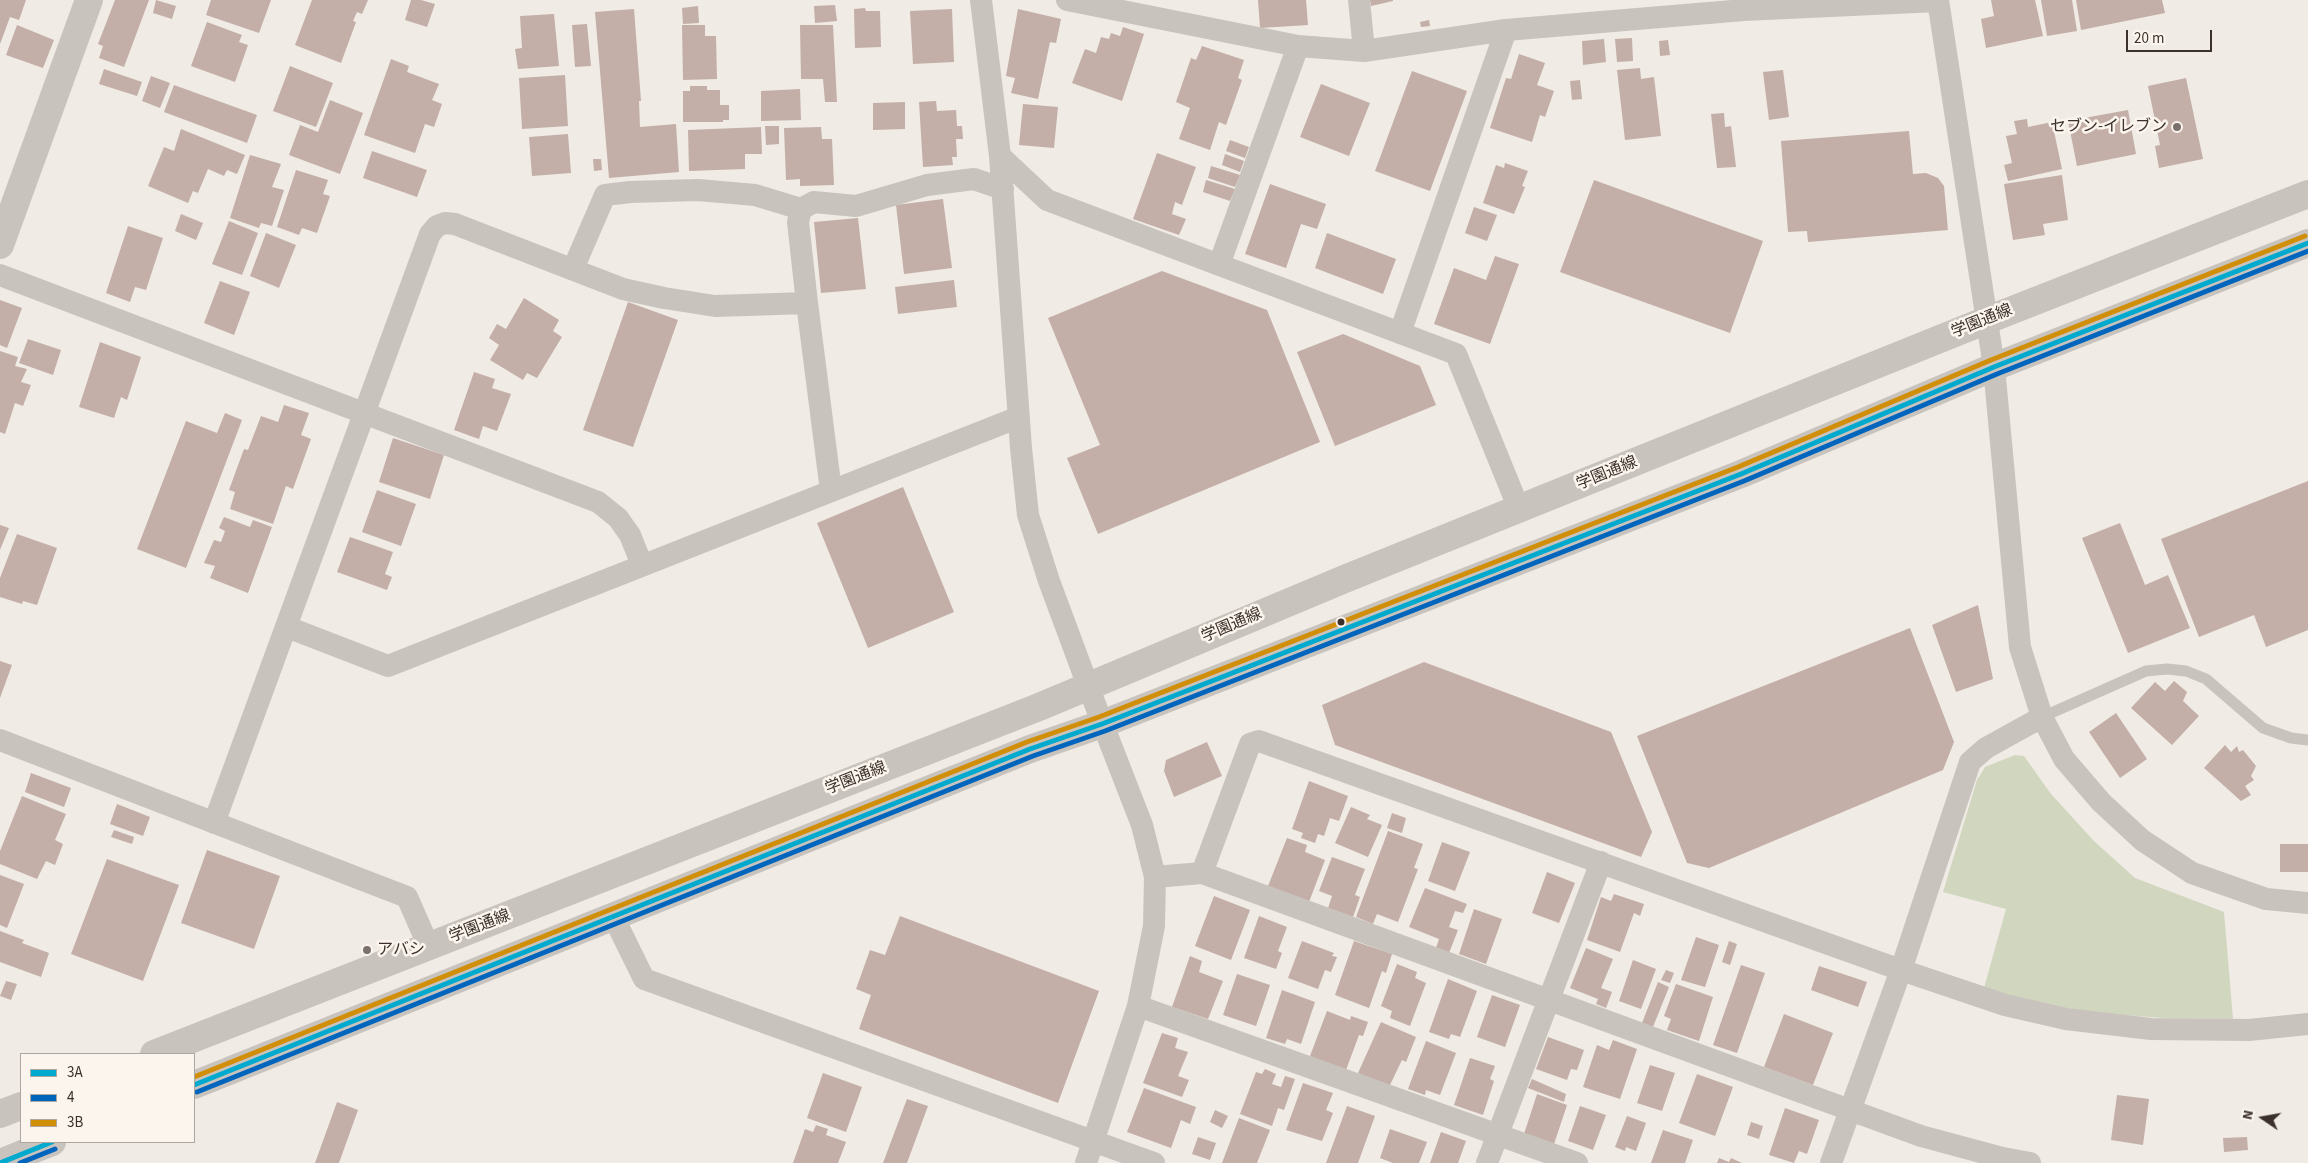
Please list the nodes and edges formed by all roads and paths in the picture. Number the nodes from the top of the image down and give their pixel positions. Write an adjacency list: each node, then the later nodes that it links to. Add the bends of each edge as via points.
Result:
1 (89, 0): 14 (street)
2 (981, 0): 9 (street)
3 (1067, 0): 7 (street)
4 (1359, 0): 8 (street)
5 (1938, 1): 6 (street, via 1744,10); 19 (street)
6 (1506, 30): 8 (street); 20 (street)
7 (1298, 46): 8 (street); 15 (street)
8 (1364, 51)
9 (1000, 156): 10 (street); 15 (street, via 1047,200)
10 (1003, 189): 12 (street, via 974,179 927,185 856,206 814,202); 23 (street)
11 (2308, 194): 19 (street, 学園通線)
12 (802, 209): 16 (street, via 755,195 698,190 605,195); 18 (street, via 798,222)
13 (2308, 243): 21 (street)
14 (0, 245)
15 (1219, 265): 20 (street)
16 (573, 269): 18 (street, via 623,289 707,305); 22 (street, via 455,224 437,226 430,234)
17 (0, 276): 22 (street)
18 (807, 304): 24 (street)
19 (1987, 320): 21 (street); 25 (street, 学園通線)
20 (1400, 333): 25 (street, via 1456,354)
21 (1994, 367): 29 (street, via 2020,647); 30 (street, via 1740,474)
22 (365, 414): 26 (street, via 598,502 618,518 630,535); 27 (street)
23 (1019, 417): 24 (street); 28 (street, via 1028,515)
24 (832, 491): 26 (street)
25 (1519, 509): 28 (street, 学園通線)
26 (642, 565): 27 (street, via 388,666)
27 (287, 627): 33 (street)
28 (1088, 686): 30 (street); 39 (street, 学園通線)
29 (2042, 717): 32 (lane, via 2146,671 2167,668 2206,679 2263,728); 37 (street, via 2064,759 2100,802 2142,840 2192,873 2266,900); 40 (street, via 1986,748 1970,762)
30 (1102, 724): 36 (street, via 1142,825); 38 (street)
31 (0, 740): 33 (street)
32 (2308, 740)
33 (214, 822): 39 (street, via 407,897)
34 (1602, 862): 35 (street, via 1259,740 1250,744); 40 (street); 41 (street)
35 (1202, 873): 36 (street); 41 (street)
36 (1155, 877): 42 (street, via 1154,926)
37 (2308, 903)
38 (613, 916): 45 (street); 50 (street, via 644,979)
39 (429, 947): 44 (street, 学園通線)
40 (1901, 970): 43 (street, via 2005,1005 2066,1019 2151,1029 2250,1030); 47 (street)
41 (1549, 1000): 47 (street); 49 (street)
42 (1138, 1006): 49 (street); 50 (street)
43 (2308, 1024)
44 (157, 1053)
45 (195, 1084)
46 (20, 1106): 48 (street)
47 (1851, 1110): 57 (street); 58 (street, via 1921,1136)
48 (0, 1114)
49 (1498, 1134): 55 (street); 56 (street)
50 (1093, 1141): 53 (street); 54 (street)
51 (50, 1143): 52 (street)
52 (6, 1162)
53 (1086, 1163)
54 (1154, 1163)
55 (1487, 1163)
56 (1577, 1163)
57 (1831, 1163)
58 (2030, 1163)

